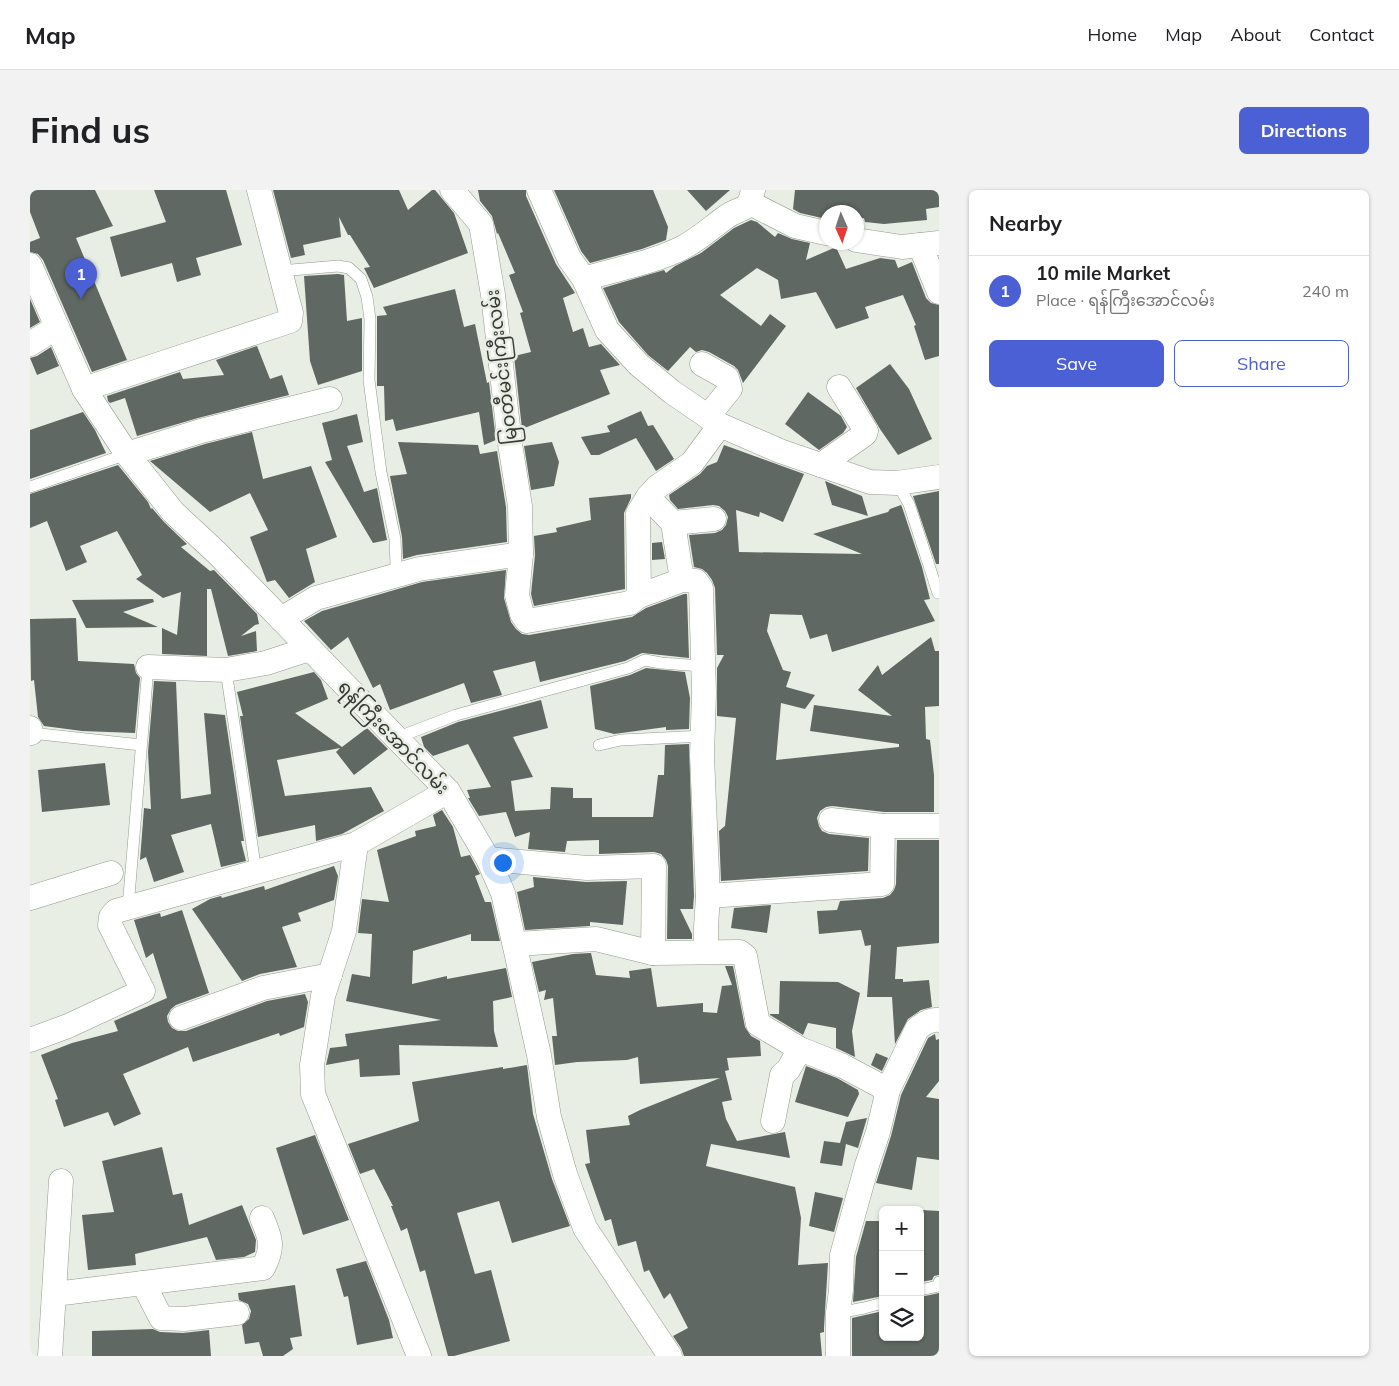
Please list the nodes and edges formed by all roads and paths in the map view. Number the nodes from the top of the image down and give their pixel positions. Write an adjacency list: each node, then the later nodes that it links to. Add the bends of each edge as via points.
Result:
1 (259, 190): 9 (street)
2 (452, 190): 27 (street, မြဝတီမင်းကြီးလမ်း, via 481,224 520,506)
3 (539, 190): 10 (street, via 569,258)
4 (752, 197): 5 (street, via 795,226); 10 (street, via 747,207 734,211 683,247)
5 (819, 231)
6 (864, 241): 7 (street, via 902,247)
7 (930, 244): 11 (street)
8 (30, 265): 12 (street, ရန်ကြီးအောင်လမ်း)
9 (280, 271): 16 (street, via 291,313 290,321); 28 (lane, via 338,266 349,268 361,279 370,320 369,380 381,472 395,539 396,565)
10 (584, 279): 18 (street, via 607,330 632,358 672,392)
11 (939, 292)
12 (57, 328): 13 (street); 16 (street, ရန်ကြီးအောင်လမ်း)
13 (30, 344)
14 (702, 364): 18 (street, via 727,378 730,389)
15 (839, 387): 20 (street, via 866,431)
16 (84, 389): 19 (street, ရန်ကြီးအောင်လမ်း)
17 (330, 399): 19 (street, via 201,431)
18 (715, 420): 20 (street, via 780,451); 24 (street, via 692,463)
19 (126, 454): 23 (lane); 32 (street, ရန်ကြီးအောင်လမ်း, via 173,512)
20 (821, 465): 22 (street, via 870,482)
21 (939, 478): 22 (street)
22 (897, 482): 30 (lane, via 908,504)
23 (30, 487)
24 (648, 496): 26 (street); 31 (street, via 638,513)
25 (714, 519): 26 (street)
26 (673, 523): 29 (street)
27 (522, 554): 28 (street); 31 (street, မြဝတီမင်းကြီးလမ်း, via 518,595 522,614 528,621 630,603)
28 (402, 574): 32 (street, via 316,598)
29 (682, 580): 31 (street); 34 (street, via 696,581 701,588)
30 (938, 593)
31 (639, 596)
32 (281, 619): 33 (street, ရန်ကြီးအောင်လမ်း)
33 (309, 649): 36 (street, via 266,663); 39 (street, ရန်ကြီးအောင်လမ်း)
34 (702, 666): 38 (street); 39 (lane, via 645,660 628,668 456,715)
35 (148, 667): 36 (street); 40 (lane)
36 (226, 670): 49 (lane)
37 (30, 731): 40 (lane)
38 (704, 736): 41 (lane, via 621,740); 50 (street)
39 (396, 738): 42 (street, ရန်ကြီးအောင်လမ်း)
40 (141, 744): 52 (lane)
41 (599, 745)
42 (448, 791): 46 (street); 47 (street, ရန်ကြီးအောင်လမ်း)
43 (831, 820): 44 (street)
44 (883, 826): 45 (street); 50 (street, via 882,884)
45 (939, 826)
46 (356, 844): 49 (street); 56 (street, via 344,931)
47 (488, 860): 53 (street, ရန်ကြီးအောင်လမ်း, via 503,893); 55 (street, via 587,868 654,866)
48 (111, 872): 51 (street)
49 (256, 872): 52 (street)
50 (708, 896): 54 (street)
51 (30, 898)
52 (128, 908): 59 (street, via 116,911 110,925 143,991)
53 (516, 944): 55 (street, via 596,939); 74 (street, ရန်ကြီးအောင်လမ်း, via 549,1117 565,1174 586,1228)
54 (706, 952): 55 (street); 60 (street, via 743,954 758,1024)
55 (653, 953)
56 (330, 975): 57 (street, via 263,988); 73 (street, via 312,1065 314,1094)
57 (181, 1018)
58 (939, 1020): 61 (street, via 925,1023 917,1029)
59 (30, 1040)
60 (800, 1049): 61 (street, via 844,1066); 62 (street, via 782,1076)
61 (888, 1090): 71 (street, via 842,1255)
62 (773, 1121)
63 (61, 1181): 68 (street)
64 (262, 1218): 66 (street, via 271,1240 264,1268)
65 (939, 1282): 67 (lane, via 938,1286)
66 (142, 1283): 68 (street); 70 (street, via 161,1318 184,1319)
67 (924, 1289)
68 (55, 1294): 72 (street)
69 (879, 1304): 71 (lane)
70 (237, 1313)
71 (838, 1313): 75 (street)
72 (50, 1356)
73 (419, 1356)
74 (670, 1356)
75 (838, 1356)

